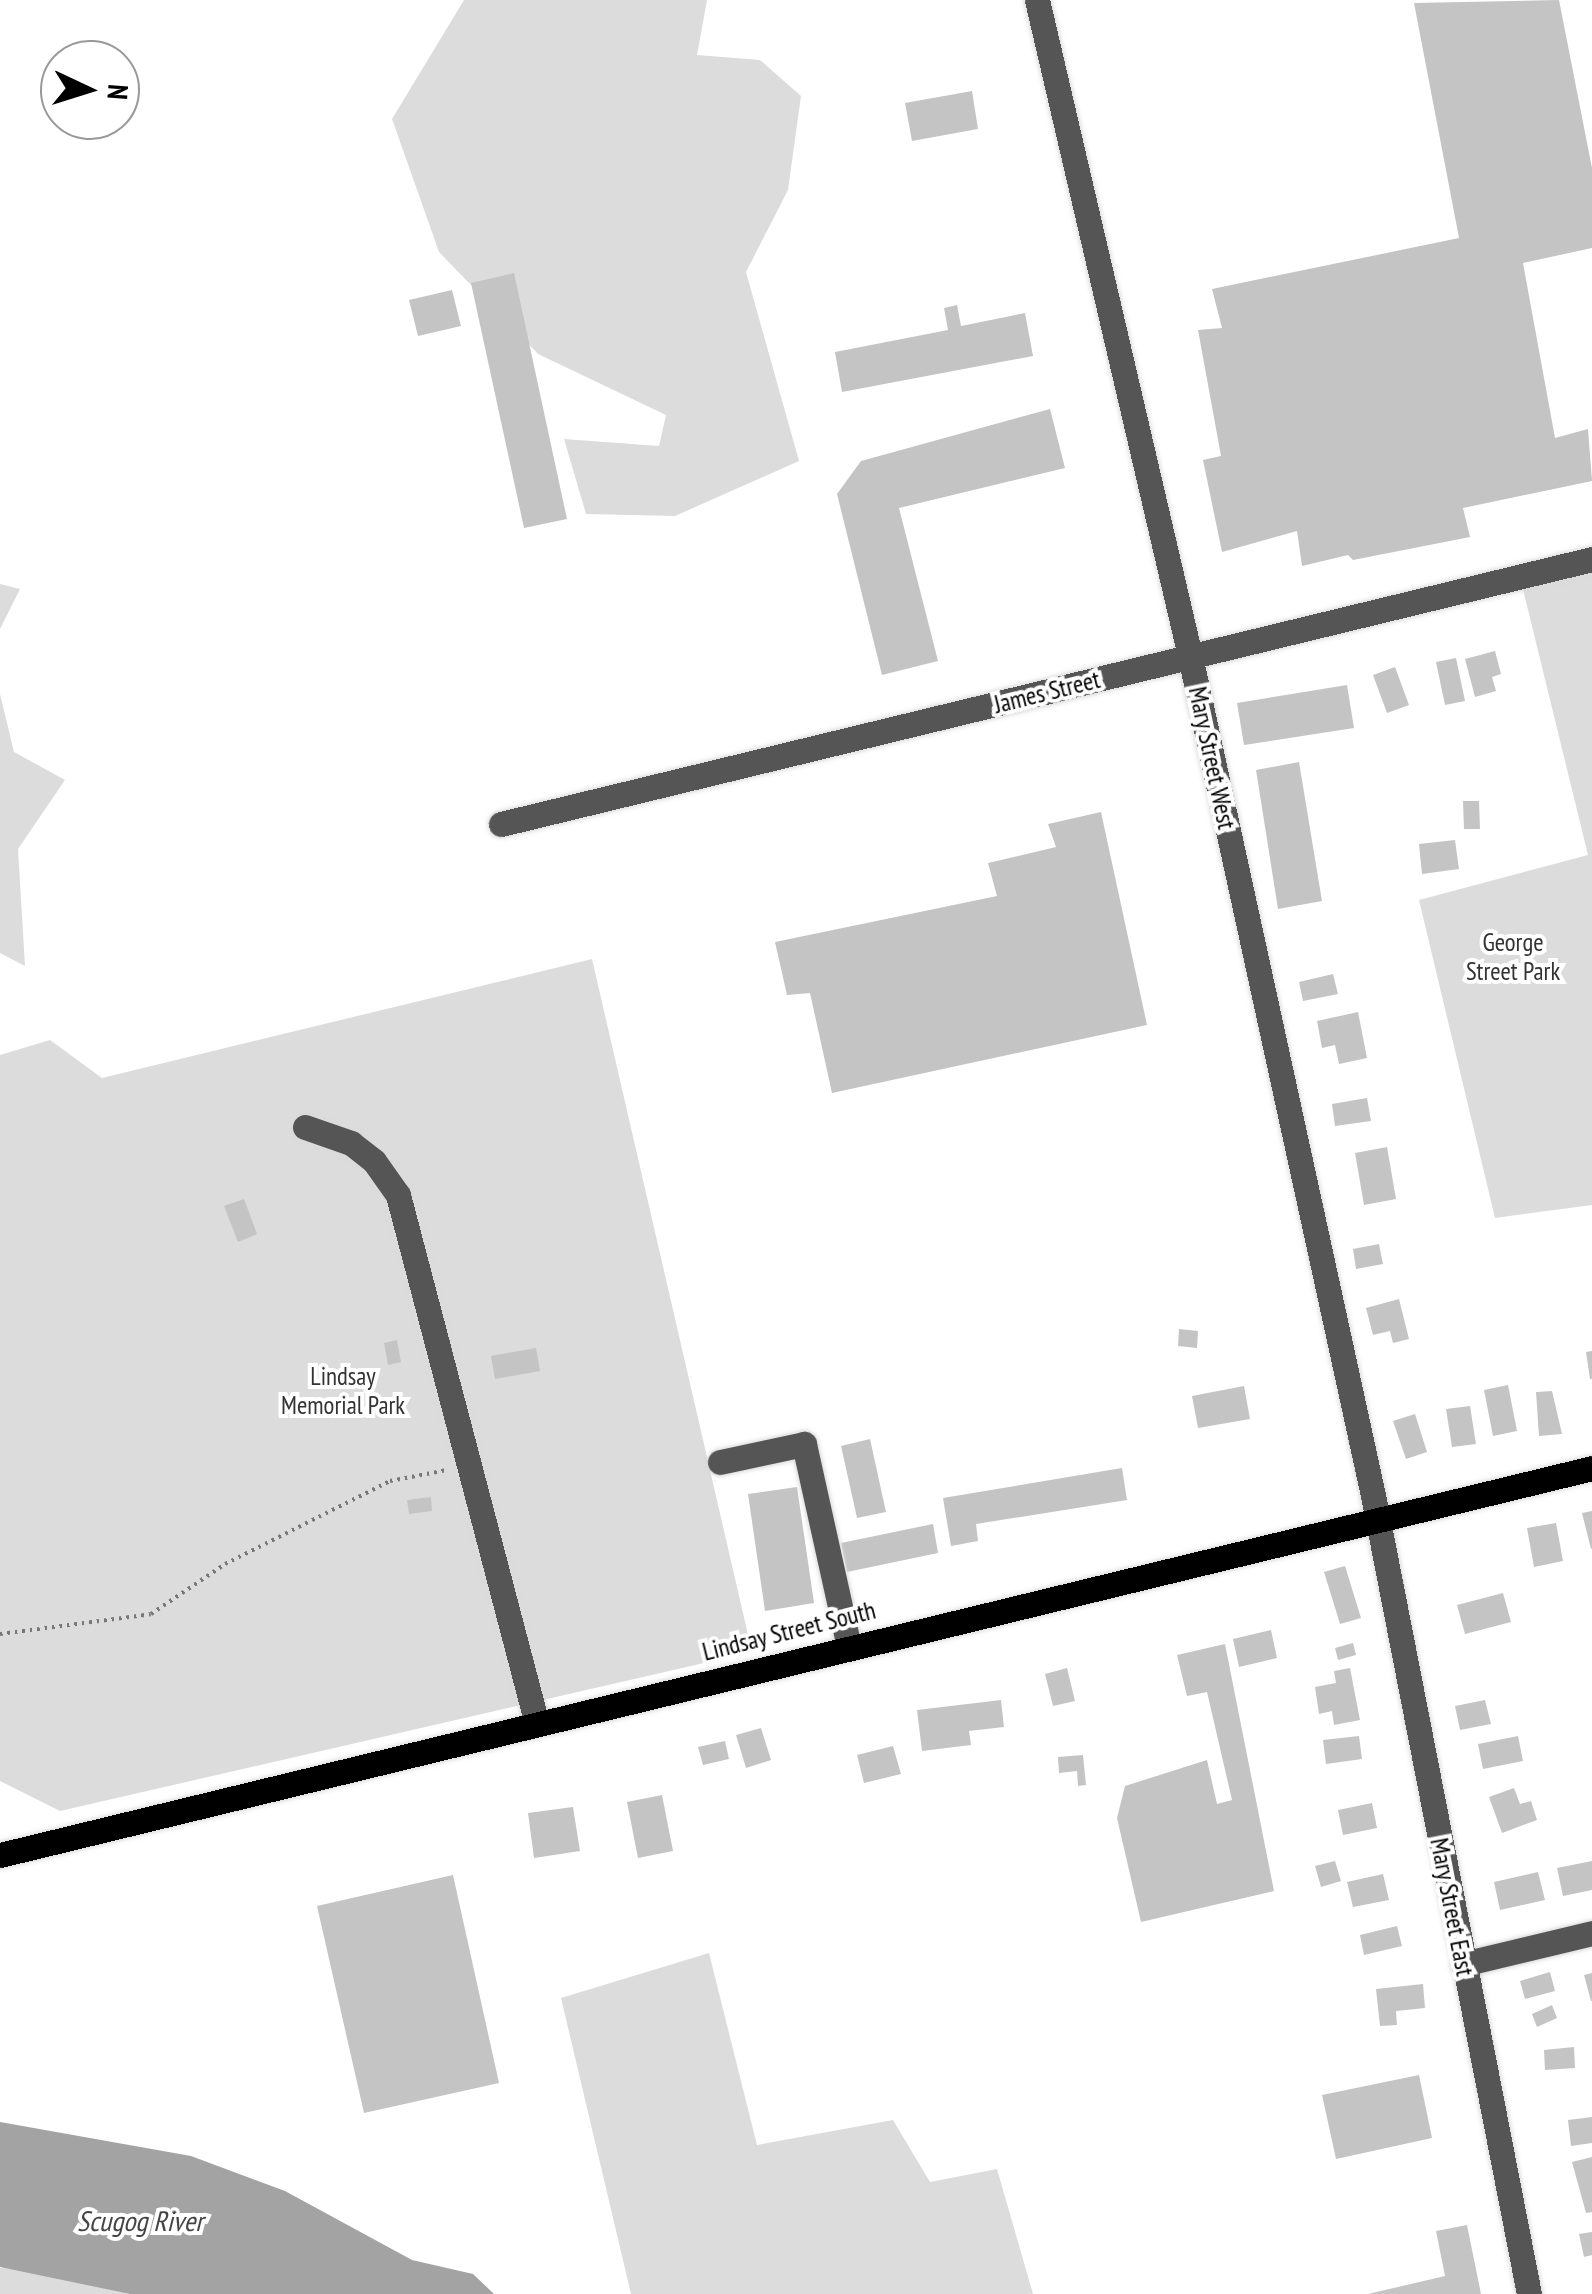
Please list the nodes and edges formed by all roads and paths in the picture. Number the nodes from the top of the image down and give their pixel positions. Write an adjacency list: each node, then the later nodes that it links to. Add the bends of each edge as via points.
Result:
1 (1037, 0): 3 (street, Mary Street West)
2 (1592, 559): 3 (street, James Street)
3 (1190, 656): 4 (street, James Street); 9 (street, Mary Street West)
4 (501, 824)
5 (305, 1126): 7 (street, via 351,1143 374,1161 398,1196)
6 (720, 1462): 11 (street, via 804,1444)
7 (469, 1465): 10 (path, via 390,1481 225,1564 151,1614); 12 (street)
8 (1592, 1468): 9 (main road, Lindsay Street South)
9 (1378, 1519): 11 (main road, Lindsay Street South); 15 (street, Mary Street East)
10 (0, 1634)
11 (849, 1648): 12 (main road, Lindsay Street South)
12 (536, 1724): 13 (main road, Lindsay Street South)
13 (0, 1855)
14 (1592, 1932): 15 (street)
15 (1463, 1964): 16 (street, Mary Street East)
16 (1529, 2294)

